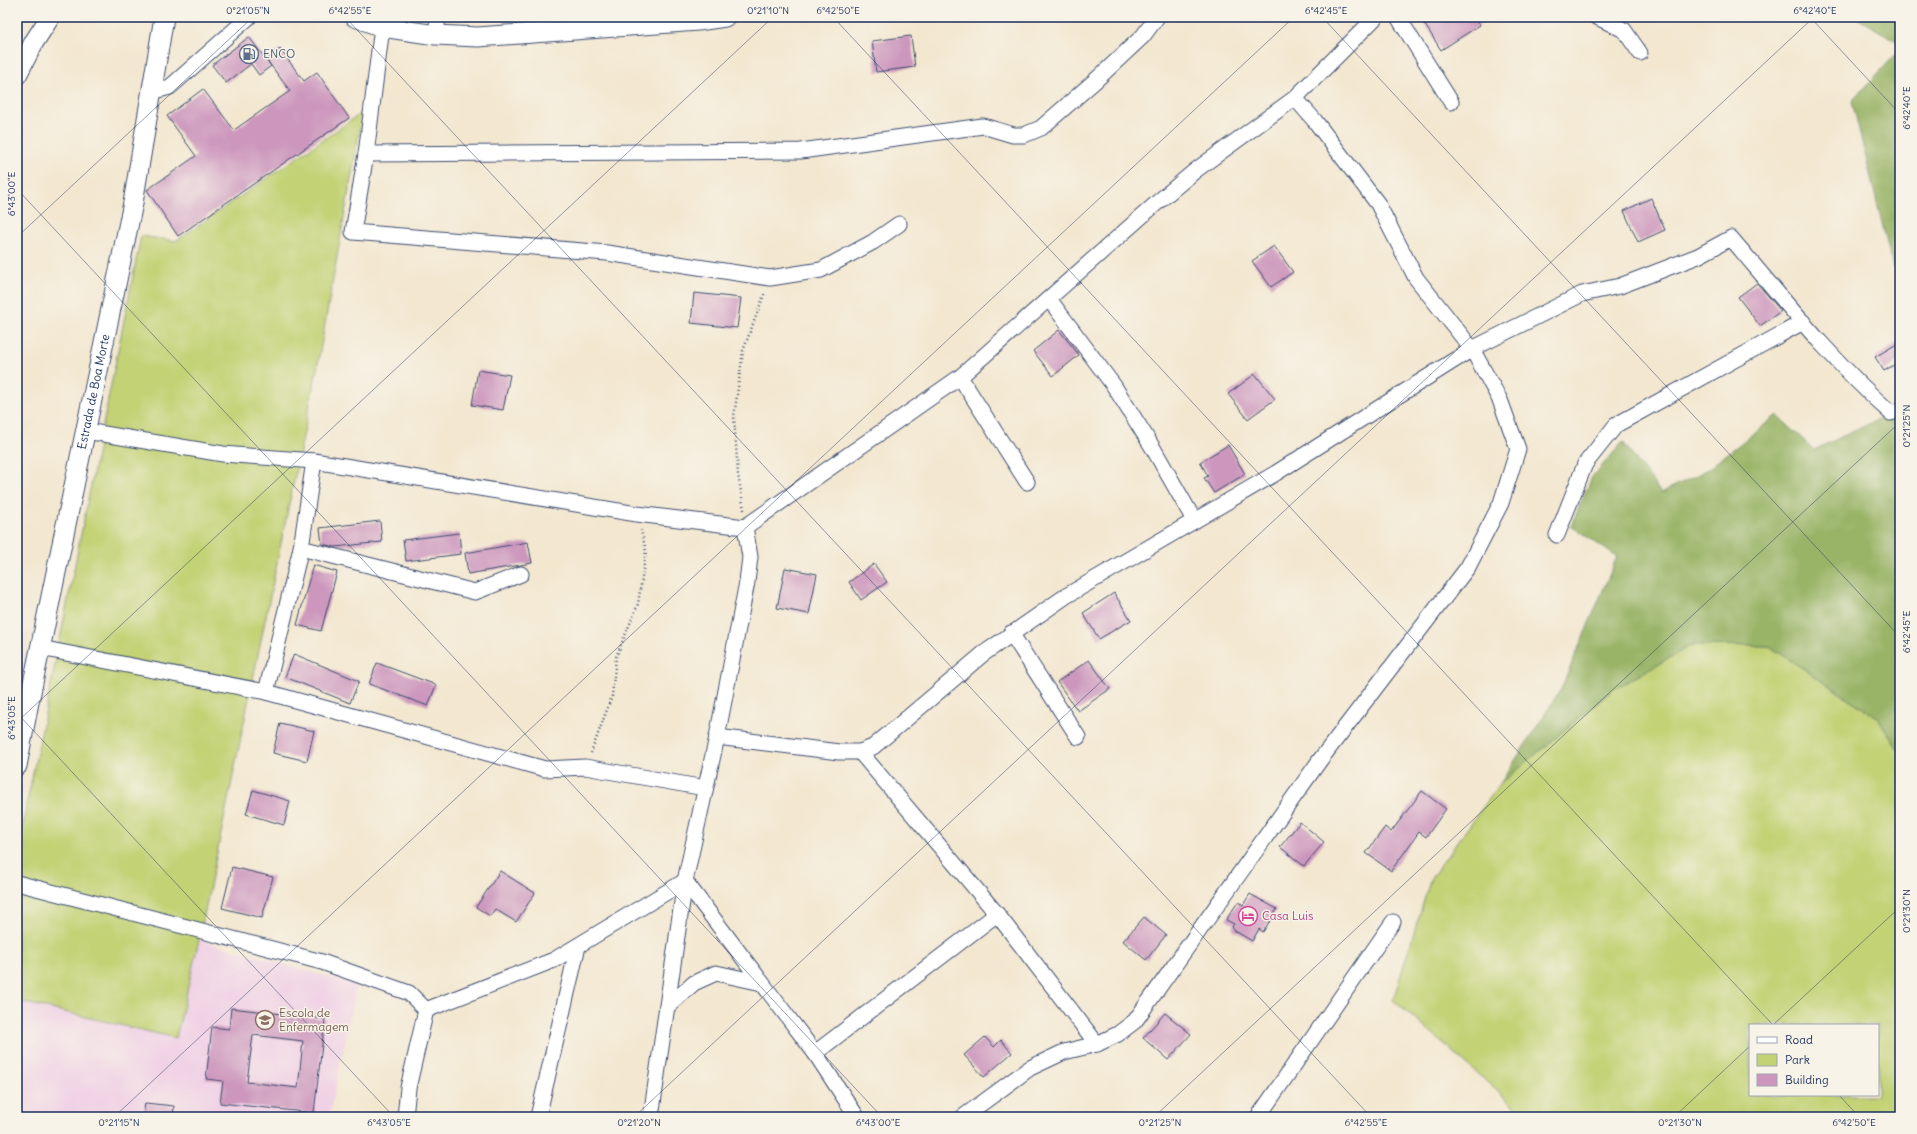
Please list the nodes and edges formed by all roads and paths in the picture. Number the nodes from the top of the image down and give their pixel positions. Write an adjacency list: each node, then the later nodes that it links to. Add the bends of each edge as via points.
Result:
1 (50, 17): 14 (main road)
2 (164, 17): 15 (main road, Estrada de Boa Morte)
3 (249, 17): 15 (street, via 170,87)
4 (355, 17): 12 (main road)
5 (725, 17): 10 (main road)
6 (1157, 17): 18 (street, via 1143,36 1096,80 1040,128 1024,135 1013,135 983,126 801,151)
7 (1376, 17): 16 (street)
8 (1398, 17): 17 (street)
9 (1597, 17): 13 (street, via 1624,30)
10 (698, 19): 11 (main road, via 478,37)
11 (437, 26): 12 (main road)
12 (382, 27): 18 (street)
13 (1640, 53)
14 (17, 75)
15 (151, 92): 26 (main road, Estrada de Boa Morte, via 133,203)
16 (1295, 98): 21 (street, via 1196,170); 23 (street, via 1378,204 1416,278)
17 (1451, 102)
18 (366, 154): 20 (street, via 354,232 607,253)
19 (899, 224): 20 (street, via 873,242 821,270)
20 (770, 278): 31 (path, via 743,351 734,417)
21 (1049, 299): 24 (street); 30 (street, via 1114,386)
22 (1803, 322): 23 (street, via 1731,238 1698,256 1620,286 1582,294); 25 (street, via 1891,413); 32 (street, via 1616,425 1585,464)
23 (1472, 349): 30 (street, via 1276,473); 52 (street, via 1500,400 1518,449 1501,503 1468,567 1320,760 1134,1021 1118,1034)
24 (960, 377): 28 (street); 31 (street)
25 (1900, 410)
26 (86, 431): 27 (street, via 223,454); 36 (main road, Estrada de Boa Morte)
27 (314, 461): 29 (street); 33 (street)
28 (1027, 482)
29 (637, 514): 31 (street); 42 (path, via 646,550 638,604 616,657 612,696)
30 (1194, 520): 35 (street, via 1066,596)
31 (745, 527): 38 (street, via 750,557 747,582)
32 (1557, 535)
33 (301, 548): 34 (street, via 475,592); 37 (street)
34 (521, 574)
35 (1011, 633): 39 (street); 40 (street, via 873,747)
36 (40, 648): 37 (street); 41 (main road, Estrada de Boa Morte)
37 (266, 692): 42 (street, via 545,769)
38 (717, 737): 40 (street, via 839,752); 43 (street)
39 (1078, 737)
40 (860, 752): 46 (street)
41 (17, 766)
42 (585, 767): 43 (street)
43 (705, 788): 44 (street)
44 (685, 881): 48 (street); 49 (street); 50 (street)
45 (17, 883): 51 (street, via 322,962 409,993)
46 (997, 914): 52 (street); 53 (street)
47 (1393, 922): 59 (street)
48 (578, 946): 51 (street, via 554,960); 55 (street)
49 (762, 983): 50 (street, via 716,973 694,983); 53 (street)
50 (667, 1007): 56 (street)
51 (426, 1010): 54 (street)
52 (1097, 1044): 58 (street, via 1064,1052 1030,1068)
53 (815, 1053): 57 (street)
54 (404, 1117)
55 (538, 1117)
56 (651, 1117)
57 (858, 1117)
58 (963, 1117)
59 (1258, 1117)

